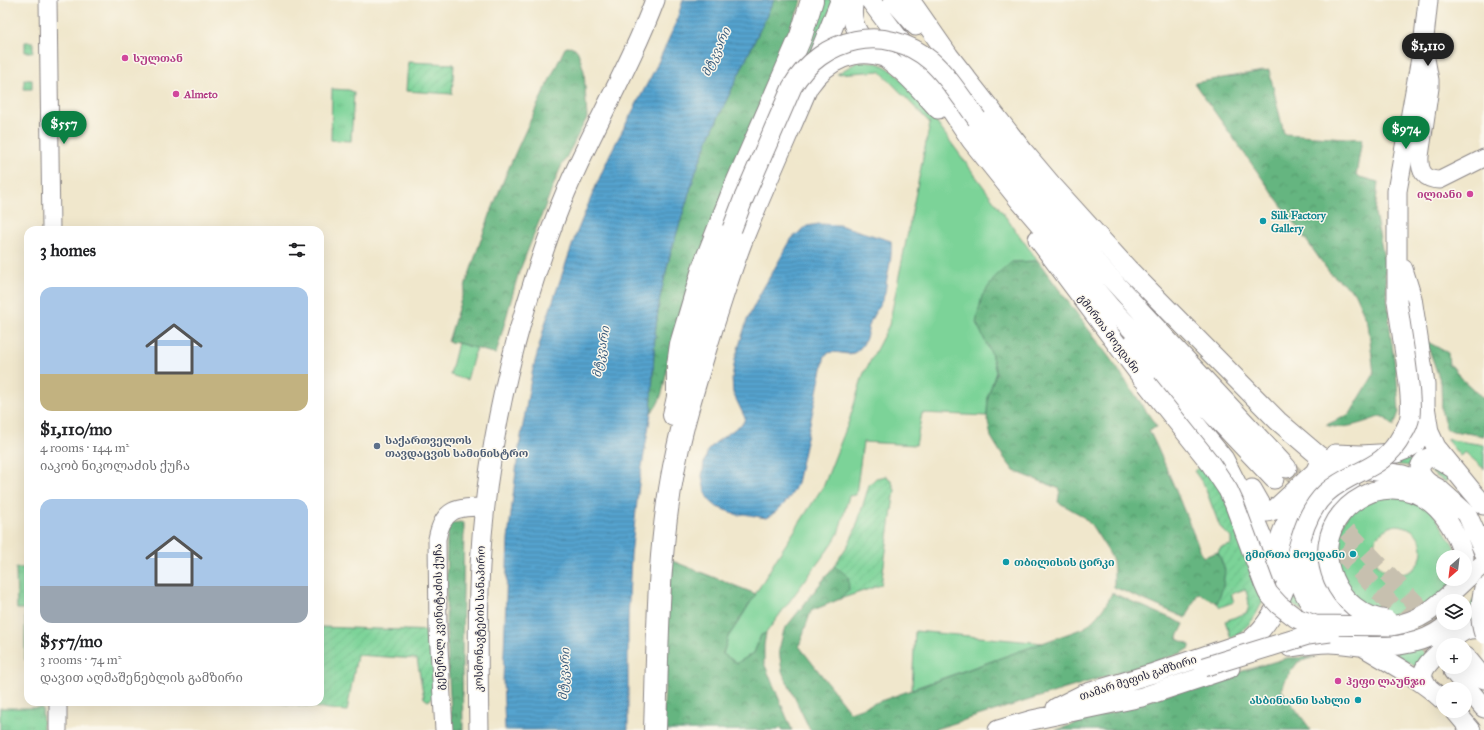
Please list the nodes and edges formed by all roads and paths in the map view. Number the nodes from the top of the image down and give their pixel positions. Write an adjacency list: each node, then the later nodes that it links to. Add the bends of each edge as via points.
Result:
1 (48, 0): 18 (main road)
2 (655, 0): 34 (main road, კოსმონავტების სანაპირო, via 567,189 544,249 509,374)
3 (812, 0): 24 (highway, via 799,42 733,192 704,266 681,344)
4 (842, 0): 13 (highway)
5 (854, 0): 11 (main road, via 852,13 858,33 866,43)
6 (870, 0): 14 (main road, bridge)
7 (893, 0): 10 (main road, via 920,31)
8 (910, 0): 10 (main road)
9 (1428, 0): 12 (main road, via 1423,47)
10 (950, 56): 16 (main road)
11 (886, 58): 13 (main road, via 865,53 839,59 824,69); 14 (main road)
12 (1423, 85): 15 (main road, via 1419,166 1422,173 1431,179 1440,180); 20 (main road, via 1397,191)
13 (805, 93): 72 (highway, via 735,258 681,435 668,499 663,547)
14 (971, 140): 17 (main road)
15 (1484, 158)
16 (1051, 184): 19 (main road); 21 (main road)
17 (1024, 192): 19 (main road); 22 (main road); 23 (main road, გმირთა მოედანი); 24 (main road, bridge, via 977,119 937,66 925,56 898,43 870,39 833,47 811,63 792,87 732,229); 45 (main road, გმირთა მოედანი, bridge, via 1031,227 1043,246 1228,490 1264,584 1279,606 1296,618 1315,625 1391,626)
18 (51, 226)
19 (1083, 232): 21 (main road); 22 (main road)
20 (1398, 254): 25 (main road, via 1412,298 1425,384); 40 (main road, bridge, via 1397,301 1410,388 1408,424 1386,457 1335,486 1321,498 1301,538)
21 (1128, 269): 26 (main road, გმირთა მოედანი, via 1257,402)
22 (1122, 289): 23 (main road, გმირთა მოედანი, via 1281,474)
23 (1111, 308): 28 (main road, გმირთა მოედანი, via 1147,364)
24 (678, 397): 71 (highway, via 654,518)
25 (1425, 406): 26 (main road, via 1420,434 1415,444 1398,453 1342,455); 30 (main road, via 1429,432)
26 (1304, 444): 27 (main road, გმირთა მოედანი)
27 (1319, 456): 28 (main road, via 1318,466 1314,472 1271,512 1264,510 1248,483); 29 (main road, გმირთა მოედანი)
28 (1224, 459): 41 (main road, გმირთა მოედანი, via 1261,533 1269,557)
29 (1357, 468): 31 (main road, გმირთა მოედანი); 41 (main road, გმირთა მოედანი, via 1330,477 1300,503 1282,532)
30 (1454, 469): 32 (main road, via 1435,458 1425,460 1420,471); 33 (main road)
31 (1403, 475): 32 (main road, გმირთა მოედანი); 52 (main road, via 1365,480 1339,494 1323,510 1315,527 1309,559 1319,592 1339,617 1367,636)
32 (1430, 484): 35 (main road, გმირთა მოედანი)
33 (1484, 504)
34 (485, 507): 64 (main road, გენერალ კვინიტაძის ქუჩა, via 466,507 452,511 444,520 439,532 438,630); 70 (main road, კოსმონავტების სანაპირო, via 478,609)
35 (1461, 508): 36 (main road); 38 (main road); 39 (main road, გმირთა მოედანი)
36 (1484, 526)
37 (1461, 550): 45 (main road, bridge, via 1444,514 1432,502 1407,491 1383,489 1372,492 1351,503 1341,513 1328,542 1331,576 1335,584 1346,600 1362,612 1381,620)
38 (1466, 550)
39 (1484, 552)
40 (1295, 561): 50 (main road, via 1274,610 1258,634); 51 (main road, via 1297,577 1305,595 1322,620 1342,636)
41 (1271, 574): 53 (main road, გმირთა მოედანი, via 1262,605 1254,621 1242,636)
42 (1453, 586): 45 (main road, გმირთა მოედანი, bridge, via 1433,609)
43 (1484, 588): 48 (main road, bridge, via 1480,619)
44 (1436, 614): 62 (main road, bridge, via 1410,630 1385,633 1346,631 1308,635 1143,687)
45 (1413, 621)
46 (1441, 630): 52 (main road, via 1427,638)
47 (1484, 631): 49 (main road, via 1472,628)
48 (1484, 634)
49 (1455, 638)
50 (1249, 641): 53 (main road); 54 (main road, via 1271,632 1278,632 1285,639 1284,643)
51 (1361, 646): 52 (main road); 54 (main road, via 1313,644 1290,647); 59 (main road)
52 (1394, 646)
53 (1223, 650): 66 (main road, თამარ მეფის გამზირი, via 1084,694)
54 (1270, 654): 62 (main road, via 1162,691)
55 (1436, 657): 59 (main road, via 1426,668 1423,677)
56 (1472, 664): 58 (main road)
57 (1456, 674): 63 (main road)
58 (1484, 679)
59 (1428, 687): 60 (main road)
60 (1436, 694)
61 (58, 706): 67 (main road)
62 (1088, 708): 66 (main road, თამარ მეფის გამზირი)
63 (1484, 708)
64 (442, 713): 68 (main road, გენერალ კვინიტაძის ქუჩა); 69 (main road, გენერალ კვინიტაძის ქუჩა)
65 (1461, 718): 74 (main road)
66 (1032, 720): 73 (main road, თამარ მეფის გამზირი)
67 (58, 730)
68 (437, 730)
69 (444, 730)
70 (479, 730)
71 (644, 730)
72 (655, 730)
73 (998, 730)
74 (1471, 730)

